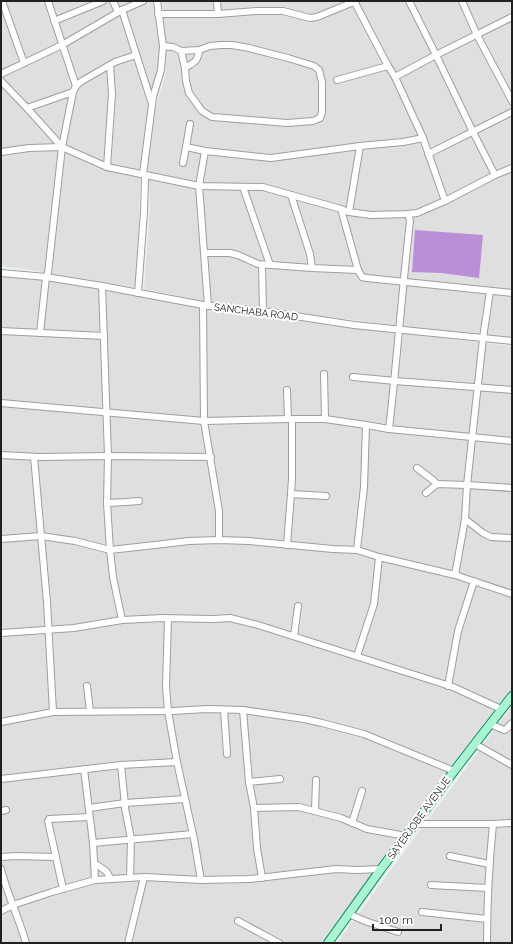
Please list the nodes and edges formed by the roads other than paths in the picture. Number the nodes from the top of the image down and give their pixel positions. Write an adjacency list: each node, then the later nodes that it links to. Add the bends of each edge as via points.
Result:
1 (2, 1): 23 (street)
2 (48, 1): 15 (street)
3 (103, 1): 15 (street)
4 (112, 1): 11 (street)
5 (143, 1): 11 (street)
6 (157, 1): 12 (street)
7 (217, 1): 13 (street)
8 (355, 1): 13 (street, via 310,18 284,11); 25 (street)
9 (409, 1): 22 (street)
10 (462, 1): 16 (street)
11 (120, 11): 17 (street); 21 (street)
12 (158, 14): 13 (street); 18 (street)
13 (218, 14)
14 (512, 17): 16 (street)
15 (54, 21): 17 (street)
16 (477, 35): 22 (street); 33 (street)
17 (62, 45): 23 (street); 31 (street)
18 (163, 46): 20 (street); 34 (street, via 161,70)
19 (199, 50): 20 (street); 26 (street, via 197,60); 26 (street, via 210,46 232,45 314,66 319,70 322,82 320,118 287,123 212,117 202,111 189,94)
20 (181, 51): 26 (street)
21 (136, 54): 24 (street); 34 (street)
22 (436, 55): 28 (street); 38 (street)
23 (24, 63): 27 (street)
24 (110, 65): 31 (street); 47 (street, via 112,94)
25 (388, 66): 28 (street); 29 (street)
26 (185, 68)
27 (1, 74)
28 (395, 77): 39 (street)
29 (337, 80)
30 (1, 81): 35 (street)
31 (76, 86): 32 (street)
32 (73, 92): 35 (street); 41 (street)
33 (512, 101)
34 (152, 105): 49 (street)
35 (27, 108): 41 (street)
36 (512, 112): 38 (street)
37 (190, 124): 42 (street)
38 (473, 132): 45 (street); 50 (street)
39 (422, 138): 40 (street); 45 (street)
40 (360, 146): 43 (street, via 271,158); 56 (street)
41 (62, 147): 44 (street); 47 (street); 64 (street)
42 (186, 147): 43 (street); 46 (street)
43 (205, 151): 51 (street)
44 (1, 152)
45 (428, 154): 54 (street)
46 (183, 163)
47 (107, 167): 49 (street)
48 (512, 168): 50 (street)
49 (143, 174): 51 (street); 69 (street, via 146,177)
50 (495, 175): 54 (street)
51 (199, 186): 52 (street); 58 (street)
52 (243, 187): 53 (street, via 263,187); 60 (street)
53 (291, 195): 55 (street); 61 (street)
54 (444, 201): 57 (street, via 417,213)
55 (341, 209): 56 (street); 62 (street)
56 (349, 212): 57 (street, via 371,215)
57 (408, 214): 65 (street, via 410,221)
58 (204, 253): 59 (street, via 230,253); 70 (street)
59 (262, 264): 60 (street); 71 (street)
60 (270, 265): 61 (street)
61 (312, 268): 62 (street)
62 (358, 270): 65 (street, via 362,277)
63 (1, 272): 64 (street, SANCHABA ROAD)
64 (46, 277): 66 (street, SANCHABA ROAD); 74 (street)
65 (403, 282): 67 (street); 72 (street)
66 (102, 286): 69 (street, SANCHABA ROAD); 75 (street)
67 (490, 291): 68 (street); 76 (street)
68 (512, 292)
69 (138, 293): 70 (street, SANCHABA ROAD)
70 (206, 305): 71 (street, SANCHABA ROAD); 88 (street)
71 (263, 311): 72 (street, SANCHABA ROAD)
72 (399, 330): 76 (street, SANCHABA ROAD); 80 (street)
73 (1, 332): 74 (street)
74 (40, 333): 75 (street)
75 (104, 336): 85 (street)
76 (483, 338): 77 (street, SANCHABA ROAD); 81 (street)
77 (512, 341)
78 (324, 374): 87 (street)
79 (353, 376): 80 (street)
80 (395, 381): 81 (street); 90 (street)
81 (478, 387): 83 (street); 91 (street)
82 (287, 390): 86 (street)
83 (512, 390)
84 (1, 403): 85 (street)
85 (106, 413): 88 (street); 94 (street)
86 (290, 419): 87 (street); 88 (street); 102 (street)
87 (325, 419): 89 (street)
88 (204, 421): 96 (street)
89 (366, 425): 90 (street); 113 (street, via 364,487)
90 (389, 429): 91 (street)
91 (472, 437): 92 (street); 99 (street)
92 (512, 441)
93 (1, 455): 95 (street)
94 (108, 456): 95 (street); 96 (street); 105 (street)
95 (34, 457): 107 (street)
96 (211, 457): 110 (street, via 218,511)
97 (417, 468): 98 (street)
98 (437, 484): 99 (street); 101 (street)
99 (467, 485): 100 (street); 106 (street)
100 (512, 488)
101 (426, 493)
102 (291, 494): 103 (street); 111 (street)
103 (326, 496)
104 (139, 501): 105 (street)
105 (107, 503): 112 (street)
106 (465, 520): 108 (street, via 491,537); 115 (street)
107 (41, 536): 109 (street); 112 (street); 121 (street)
108 (512, 538)
109 (1, 539)
110 (218, 540): 111 (street, via 249,540); 112 (street)
111 (287, 545): 113 (street)
112 (110, 550): 120 (street)
113 (357, 550): 114 (street)
114 (379, 556): 115 (street); 124 (street, via 374,604)
115 (455, 575): 116 (street)
116 (474, 581): 117 (street); 126 (street, via 458,631)
117 (512, 594)
118 (298, 606): 123 (street)
119 (168, 619): 120 (street); 123 (street, via 230,618); 132 (street)
120 (122, 620): 121 (street)
121 (49, 630): 122 (street); 133 (street)
122 (1, 633)
123 (294, 636): 124 (street)
124 (357, 656): 126 (street)
125 (87, 686): 131 (street)
126 (448, 686): 128 (street)
127 (511, 700): 128 (main road, SAYERJOBE AVENUE)
128 (501, 709): 136 (main road, SAYERJOBE AVENUE)
129 (224, 710): 130 (street); 132 (street); 138 (street)
130 (243, 710): 143 (street, via 304,719 364,734); 147 (street)
131 (90, 711): 132 (street); 133 (street)
132 (168, 711): 139 (street)
133 (53, 712): 134 (street)
134 (1, 722)
135 (512, 723): 136 (street, via 506,730)
136 (490, 724): 137 (main road, SAYERJOBE AVENUE)
137 (475, 744): 141 (street); 143 (main road, SAYERJOBE AVENUE)
138 (227, 754)
139 (177, 762): 140 (street); 149 (street)
140 (122, 765): 142 (street); 150 (street)
141 (512, 765)
142 (84, 769): 144 (street); 151 (street)
143 (454, 771): 157 (main road, SAYERJOBE AVENUE)
144 (1, 778)
145 (280, 779): 147 (street)
146 (316, 780): 153 (street)
147 (249, 782): 152 (street)
148 (362, 791): 155 (street)
149 (186, 799): 150 (street); 159 (street)
150 (125, 803): 151 (street); 161 (street)
151 (89, 808): 154 (street)
152 (254, 808): 153 (street, via 299,806); 172 (street)
153 (315, 811): 155 (street)
154 (89, 817): 162 (street); 165 (street, via 48,821)
155 (352, 823): 160 (street, via 367,829)
156 (512, 823): 158 (street)
157 (415, 824): 158 (street); 160 (main road, SAYERJOBE AVENUE)
158 (493, 824): 167 (street)
159 (193, 834): 161 (street); 175 (street)
160 (406, 836): 169 (main road, SAYERJOBE AVENUE)
161 (131, 839): 162 (street); 171 (street)
162 (93, 843): 166 (street)
163 (450, 856): 167 (street)
164 (1, 857): 165 (street)
165 (55, 857): 178 (street)
166 (94, 863): 173 (street); 174 (street)
167 (489, 864): 177 (street)
168 (1, 869): 179 (street)
169 (381, 869): 172 (street, via 336,869); 182 (main road, SAYERJOBE AVENUE)
170 (144, 877): 171 (street); 175 (street); 187 (street)
171 (130, 878): 173 (street)
172 (262, 878): 175 (street)
173 (111, 879): 174 (street)
174 (95, 880): 178 (street)
175 (201, 880)
176 (431, 885): 177 (street)
177 (488, 888): 183 (street)
178 (63, 889): 179 (street)
179 (13, 905): 180 (street); 186 (street)
180 (1, 911)
181 (422, 912): 183 (street)
182 (349, 914): 185 (street); 189 (main road, SAYERJOBE AVENUE)
183 (487, 920): 190 (street)
184 (238, 921): 188 (street)
185 (398, 932)
186 (26, 943)
187 (128, 943)
188 (279, 943)
189 (328, 943)
190 (487, 943)

